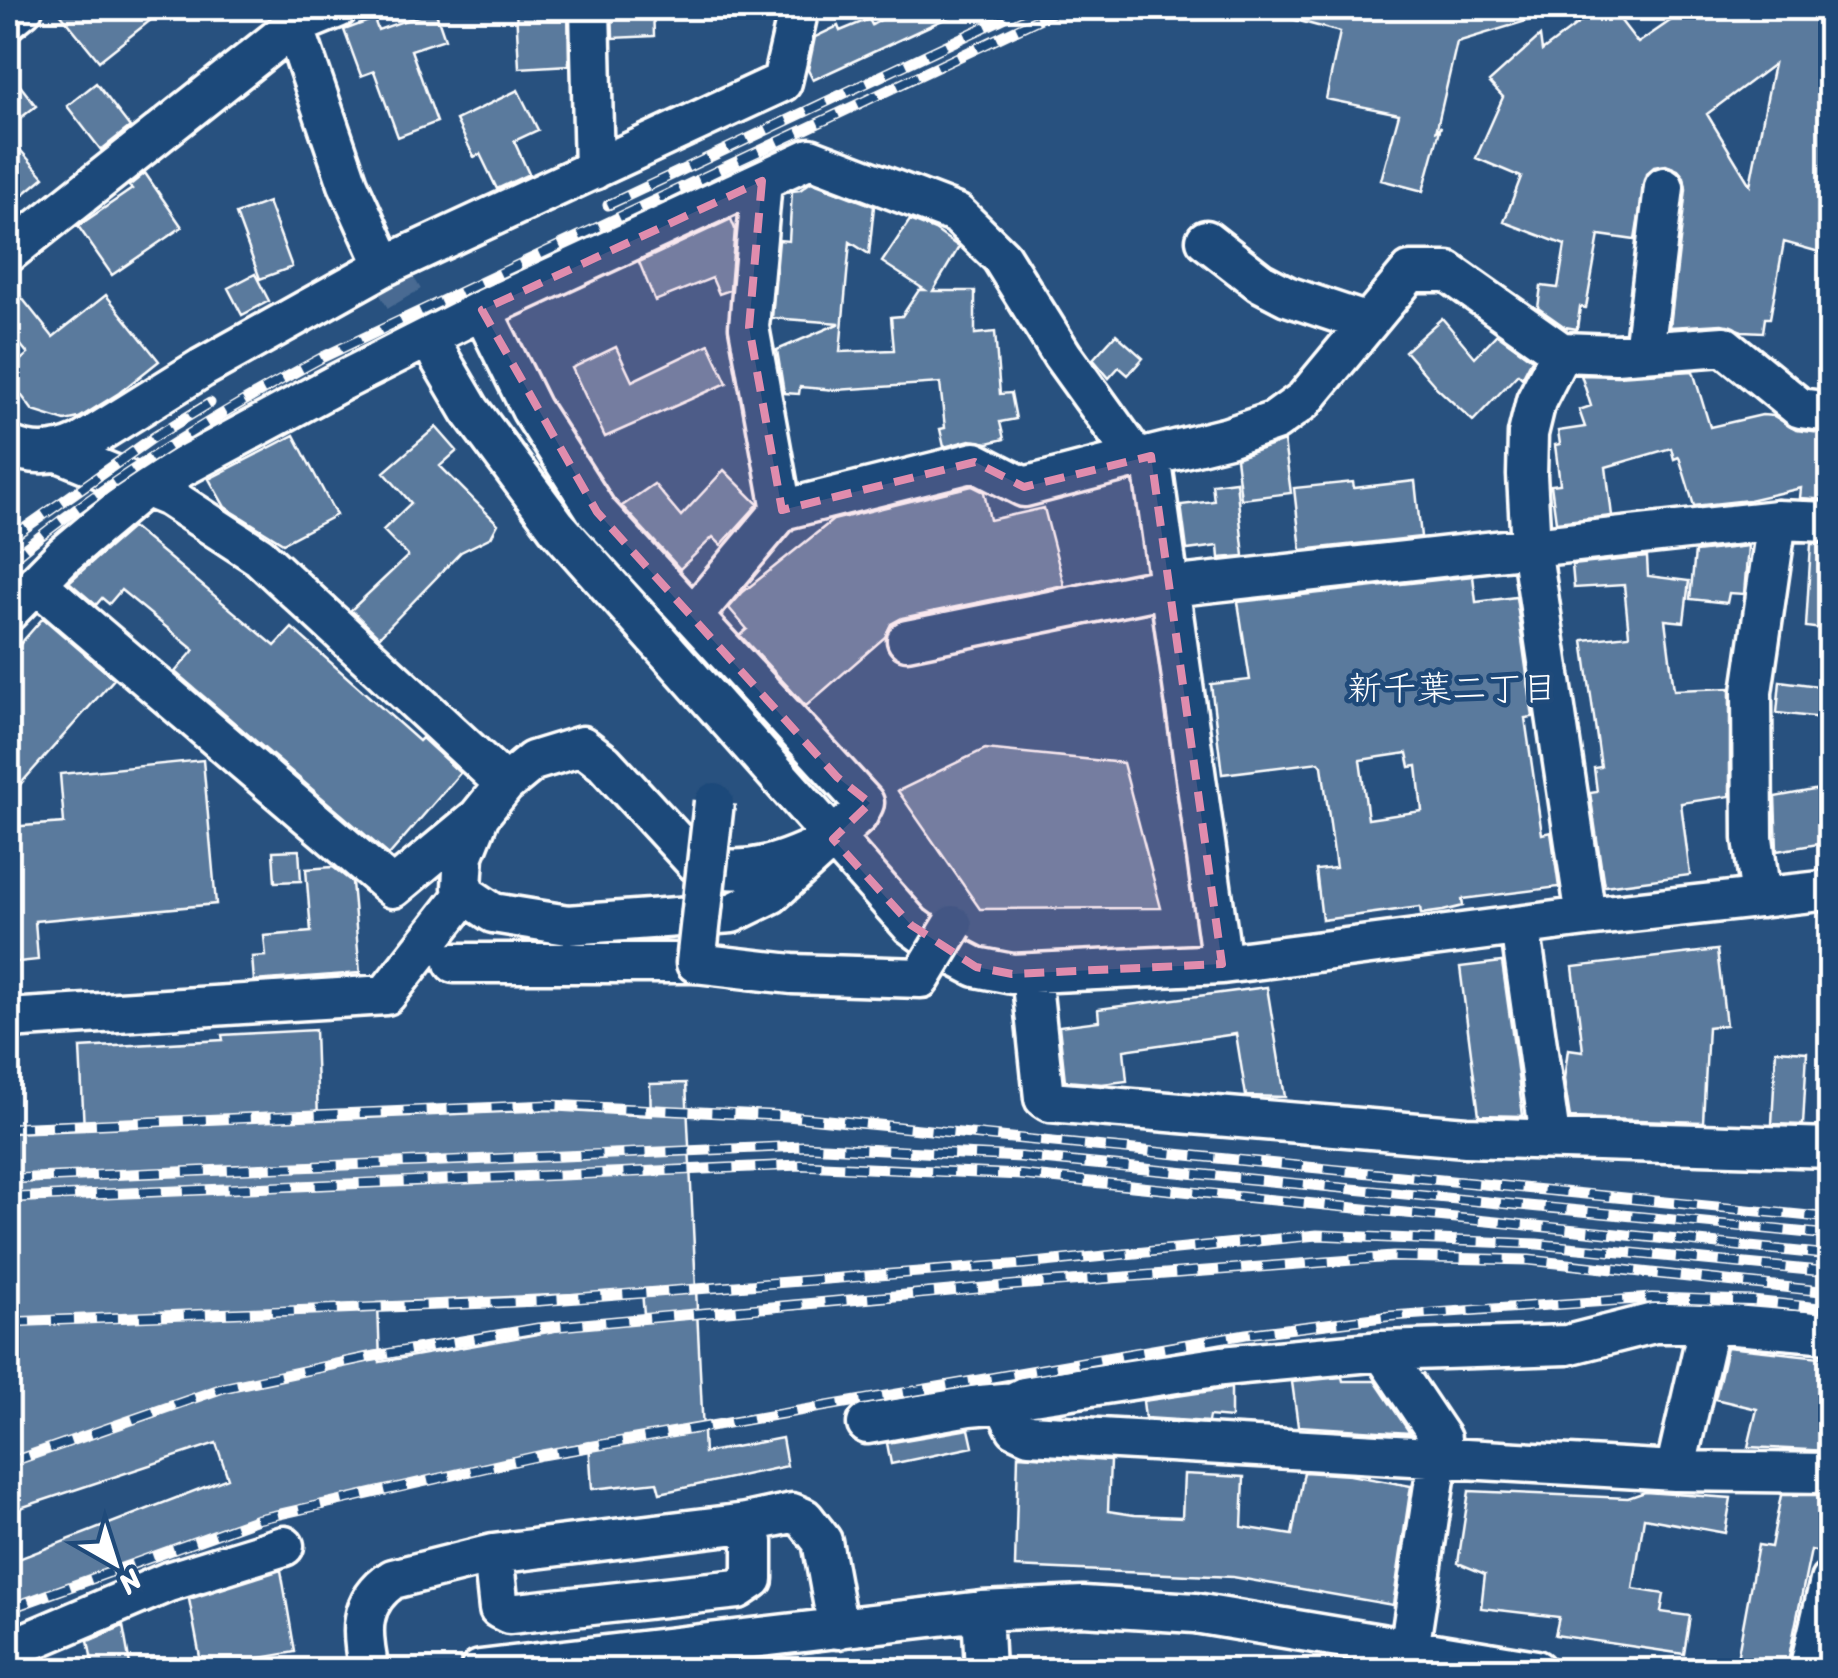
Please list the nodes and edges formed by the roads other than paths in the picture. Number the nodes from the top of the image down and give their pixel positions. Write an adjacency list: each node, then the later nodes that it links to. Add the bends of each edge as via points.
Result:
1 (23, 8): 6 (street)
2 (338, 8): 5 (street)
3 (590, 8): 7 (street)
4 (798, 8): 7 (street, via 782,82)
5 (291, 17): 11 (street); 12 (street, via 348,184)
6 (8, 20)
7 (594, 170): 12 (street)
8 (762, 181): 13 (street); 21 (street, via 810,158 957,214 1001,257 1062,356); 23 (street, via 749,326)
9 (1664, 187): 16 (street)
10 (1206, 240): 14 (street, via 1287,296)
11 (8, 253)
12 (385, 266): 20 (street)
13 (482, 310): 22 (street); 30 (street, via 532,409 597,512)
14 (1365, 322): 15 (street, via 1410,272 1448,272); 21 (street, via 1304,400 1276,421)
15 (1561, 352): 16 (street); 26 (street, via 1528,434)
16 (1644, 352): 18 (street, via 1724,346 1800,408)
17 (439, 357): 35 (street, via 557,527)
18 (1830, 412)
19 (8, 445): 20 (street)
20 (60, 453): 22 (street)
21 (1144, 457): 23 (street, via 1024,487 975,462); 28 (street)
22 (144, 487): 27 (street); 32 (street, via 259,556)
23 (782, 510): 30 (street)
24 (1777, 520): 25 (street); 26 (street); 38 (street, via 1752,692)
25 (1830, 522)
26 (1530, 547): 28 (street); 39 (street)
27 (36, 583): 29 (street); 34 (street, via 393,888)
28 (1170, 587): 31 (street); 44 (street)
29 (8, 612)
30 (693, 616): 35 (street, via 864,803)
31 (907, 640)
32 (506, 784): 34 (street); 35 (street, via 533,761 582,746 697,864 742,870 786,863)
33 (714, 802): 43 (street, bridge)
34 (480, 815): 37 (street, via 464,855)
35 (833, 838): 37 (street, via 772,894 732,913 568,925 494,913); 45 (street, via 911,926 950,954 976,966)
36 (1830, 890): 38 (street)
37 (466, 894): 46 (street, via 386,995)
38 (1761, 898): 39 (street)
39 (1586, 917): 41 (street)
40 (953, 925): 43 (street, bridge, via 921,978)
41 (1520, 926): 44 (street); 47 (street)
42 (454, 963): 43 (street)
43 (696, 963)
44 (1222, 964): 45 (street)
45 (1031, 974): 47 (street, via 1044,1098 1050,1102)
46 (8, 1018)
47 (1550, 1137): 48 (street)
48 (1830, 1148)
49 (1709, 1323): 50 (street); 51 (street, via 1654,1323 1567,1346); 55 (street)
50 (1830, 1332)
51 (1382, 1352): 52 (street, via 1222,1366); 54 (street, via 1441,1439)
52 (1014, 1402): 53 (street); 54 (street, via 1010,1416 1029,1434)
53 (868, 1424)
54 (1438, 1458): 55 (street); 64 (street)
55 (1675, 1471): 56 (street)
56 (1830, 1473)
57 (746, 1523): 59 (street); 59 (street, via 754,1579 738,1589 508,1614 499,1609); 62 (street, via 792,1513 813,1527 822,1541)
58 (284, 1546): 63 (street, via 168,1582)
59 (493, 1554): 65 (street, via 379,1588 362,1624)
60 (1830, 1581): 69 (street)
61 (982, 1611): 62 (street); 64 (street, via 1083,1606 1195,1613); 67 (street)
62 (838, 1629): 66 (street)
63 (8, 1650)
64 (1408, 1660): 68 (street)
65 (369, 1670)
66 (480, 1670)
67 (985, 1670)
68 (1536, 1670)
69 (1808, 1670)

